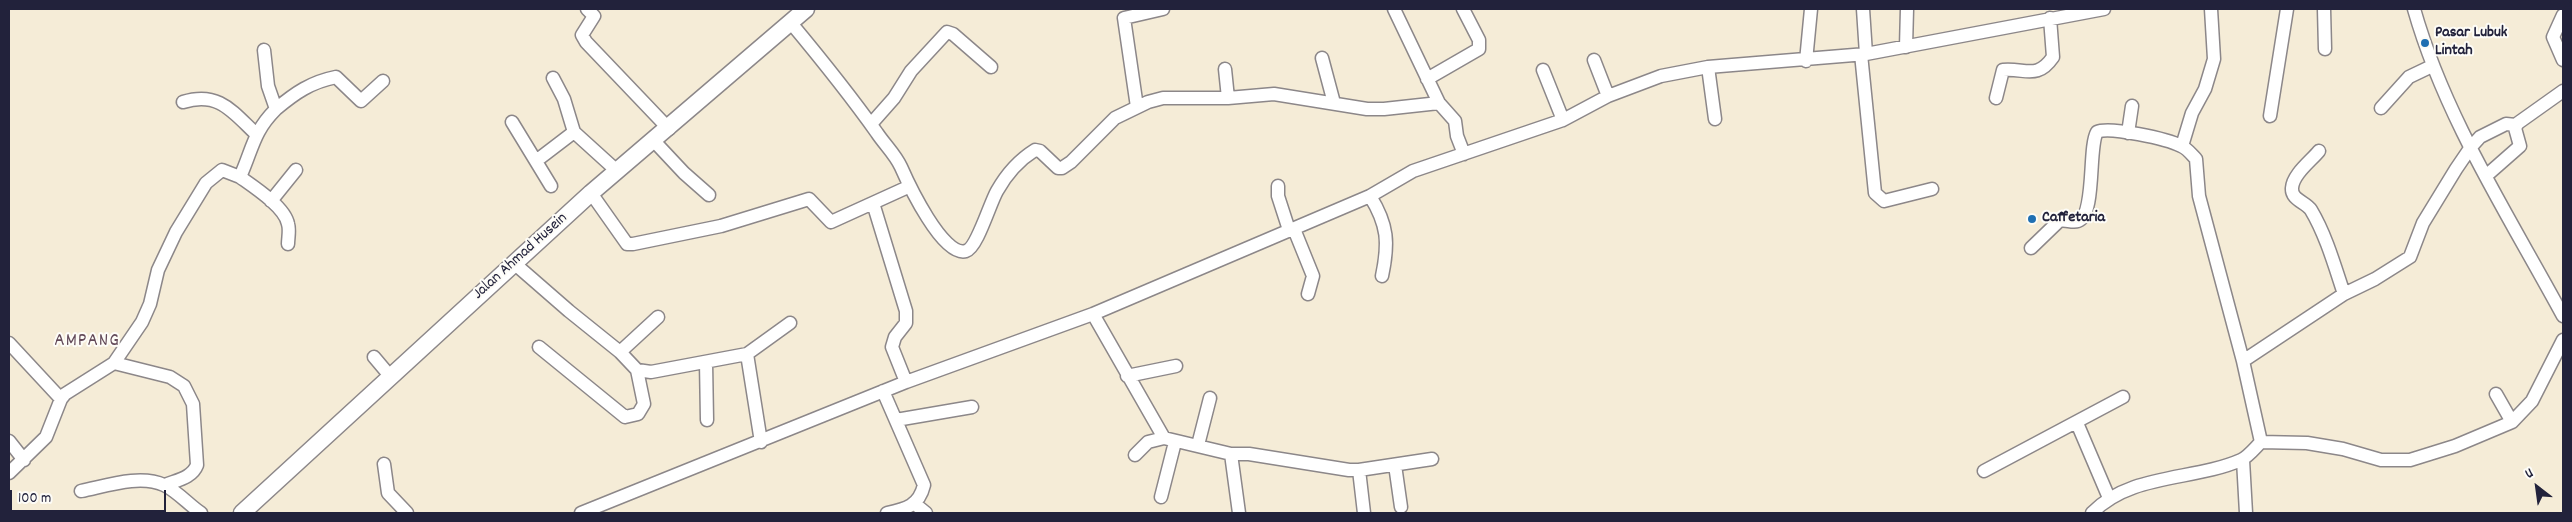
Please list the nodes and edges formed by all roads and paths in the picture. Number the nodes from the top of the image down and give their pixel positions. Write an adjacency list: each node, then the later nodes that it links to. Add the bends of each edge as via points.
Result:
1 (587, 9): 50 (street, via 594,16 582,35 586,42)
2 (806, 9): 16 (main road, Jalan Ahmad Husein)
3 (1163, 9): 41 (street, via 1124,18)
4 (1394, 9): 31 (street)
5 (1463, 9): 31 (street, via 1479,40 1479,49)
6 (1811, 9): 24 (street)
7 (1863, 9): 20 (street)
8 (1907, 9): 17 (street)
9 (2104, 9): 15 (street)
10 (2211, 9): 55 (street, via 2214,59)
11 (2287, 9): 44 (street)
12 (2324, 9): 18 (street)
13 (2414, 9): 25 (street)
14 (2563, 15): 23 (street, via 2553,37)
15 (2050, 18): 17 (street); 36 (street, via 2054,57 2045,68 2036,72 2003,70)
16 (791, 23): 48 (street); 50 (main road, Jalan Ahmad Husein)
17 (1906, 47): 20 (street)
18 (2325, 48)
19 (264, 50): 43 (street, via 268,86)
20 (1863, 54): 24 (street); 67 (street, via 1874,193 1884,201)
21 (1322, 58): 38 (street)
22 (1594, 60): 34 (street)
23 (2563, 60)
24 (1806, 61): 27 (street)
25 (2432, 66): 42 (street, via 2409,78); 56 (street)
26 (991, 67): 48 (street, via 947,32)
27 (1708, 67): 34 (street, via 1661,76); 45 (street)
28 (1225, 68): 35 (street)
29 (1543, 70): 46 (street)
30 (553, 78): 51 (street, via 564,99)
31 (1427, 79): 39 (street)
32 (383, 81): 43 (street, via 361,102 336,77 316,82 299,90)
33 (2563, 91): 49 (street)
34 (1608, 96): 46 (street)
35 (1228, 98): 38 (street, via 1274,94); 41 (street, via 1164,98)
36 (1996, 98)
37 (183, 102): 52 (street, via 213,99)
38 (1334, 103): 39 (street, via 1384,109)
39 (1439, 103): 58 (street, via 1455,121)
40 (2132, 106): 53 (street)
41 (1136, 107): 66 (street, via 1108,123 1062,168 1040,151 1035,150 1025,157 997,190 975,241 965,251 956,250 943,238)
42 (2381, 108)
43 (276, 109): 52 (street)
44 (2270, 116)
45 (1716, 119)
46 (1563, 120): 58 (street)
47 (512, 122): 59 (street)
48 (871, 124): 66 (street, via 893,152)
49 (2516, 125): 56 (street, via 2506,124 2480,137); 62 (street, via 2520,146)
50 (669, 129): 54 (main road, Jalan Ahmad Husein)
51 (574, 132): 59 (street); 61 (street)
52 (255, 133): 63 (street, via 249,158)
53 (2128, 133): 55 (street); 75 (street, via 2097,132 2089,199 2083,218 2078,222 2059,221)
54 (654, 141): 61 (main road, Jalan Ahmad Husein); 69 (street)
55 (2182, 146): 90 (street, via 2196,159 2199,196)
56 (2472, 147): 62 (street); 79 (street, via 2423,223 2413,254 2375,279)
57 (2320, 151): 79 (street, via 2293,182 2292,191 2310,209)
58 (1464, 154): 70 (street, via 1413,172)
59 (536, 161): 64 (street)
60 (296, 170): 71 (street)
61 (617, 171): 68 (main road, Jalan Ahmad Husein)
62 (2487, 175): 81 (street)
63 (240, 176): 71 (street); 92 (street, via 222,170 202,188 165,252 142,322)
64 (552, 186)
65 (1278, 186): 73 (street, via 1278,196)
66 (908, 187): 72 (street)
67 (1932, 189)
68 (591, 194): 72 (street, via 626,244 721,226 804,200 814,201 831,222); 76 (main road, Jalan Ahmad Husein)
69 (709, 195)
70 (1370, 196): 73 (street); 77 (street, via 1382,217 1387,236)
71 (271, 201): 74 (street, via 289,224)
72 (873, 203): 97 (street, via 906,311 906,323 895,336 892,347)
73 (1291, 230): 78 (street, via 1313,276); 80 (street)
74 (288, 244)
75 (2031, 248)
76 (515, 264): 87 (street); 95 (main road, Jalan Ahmad Husein)
77 (1382, 276)
78 (1308, 294)
79 (2344, 294): 90 (street)
80 (1093, 314): 96 (street); 97 (street)
81 (2563, 316)
82 (658, 317): 87 (street)
83 (790, 323): 88 (street)
84 (2563, 340): 106 (street, via 2532,401)
85 (9, 343): 102 (street)
86 (539, 347): 94 (street, via 625,417 638,414 644,404)
87 (620, 352): 94 (street)
88 (747, 354): 91 (street); 110 (street)
89 (374, 357): 95 (street)
90 (2243, 361): 111 (street)
91 (706, 362): 94 (street, via 650,372); 104 (street)
92 (114, 363): 102 (street); 123 (street, via 170,377 184,386 191,397 197,465 188,477)
93 (1176, 366): 96 (street)
94 (637, 370)
95 (390, 376): 130 (main road, Jalan Ahmad Husein)
96 (1127, 376): 108 (street)
97 (906, 382): 98 (street)
98 (883, 390): 105 (street); 110 (street)
99 (2496, 394): 106 (street)
100 (2123, 397): 107 (street)
101 (1210, 398): 112 (street)
102 (61, 399): 116 (street, via 50,430)
103 (972, 407): 105 (street)
104 (707, 420)
105 (896, 420): 127 (street, via 924,485)
106 (2512, 422): 111 (street, via 2410,460 2381,460 2307,443)
107 (2077, 423): 121 (street); 126 (street)
108 (1169, 440): 112 (street); 114 (street, via 1148,442); 125 (street)
109 (9, 442): 116 (street)
110 (761, 442): 132 (street)
111 (2261, 442): 117 (street)
112 (1198, 445): 113 (street)
113 (1231, 454): 120 (street); 135 (street)
114 (1135, 455)
115 (1432, 459): 119 (street)
116 (24, 460): 122 (street)
117 (2243, 460): 126 (street, via 2134,487); 138 (street)
118 (384, 464): 131 (street, via 388,493)
119 (1395, 465): 120 (street); 128 (street)
120 (1359, 470): 136 (street)
121 (1984, 471)
122 (9, 472)
123 (165, 485): 124 (street, via 139,480); 129 (street)
124 (81, 491)
125 (1161, 497)
126 (2109, 498): 137 (street)
127 (915, 504): 133 (street, via 902,511); 134 (street)
128 (1401, 507)
129 (201, 513)
130 (242, 513)
131 (407, 513)
132 (582, 513)
133 (887, 513)
134 (926, 513)
135 (1240, 513)
136 (1364, 513)
137 (2092, 513)
138 (2246, 513)

